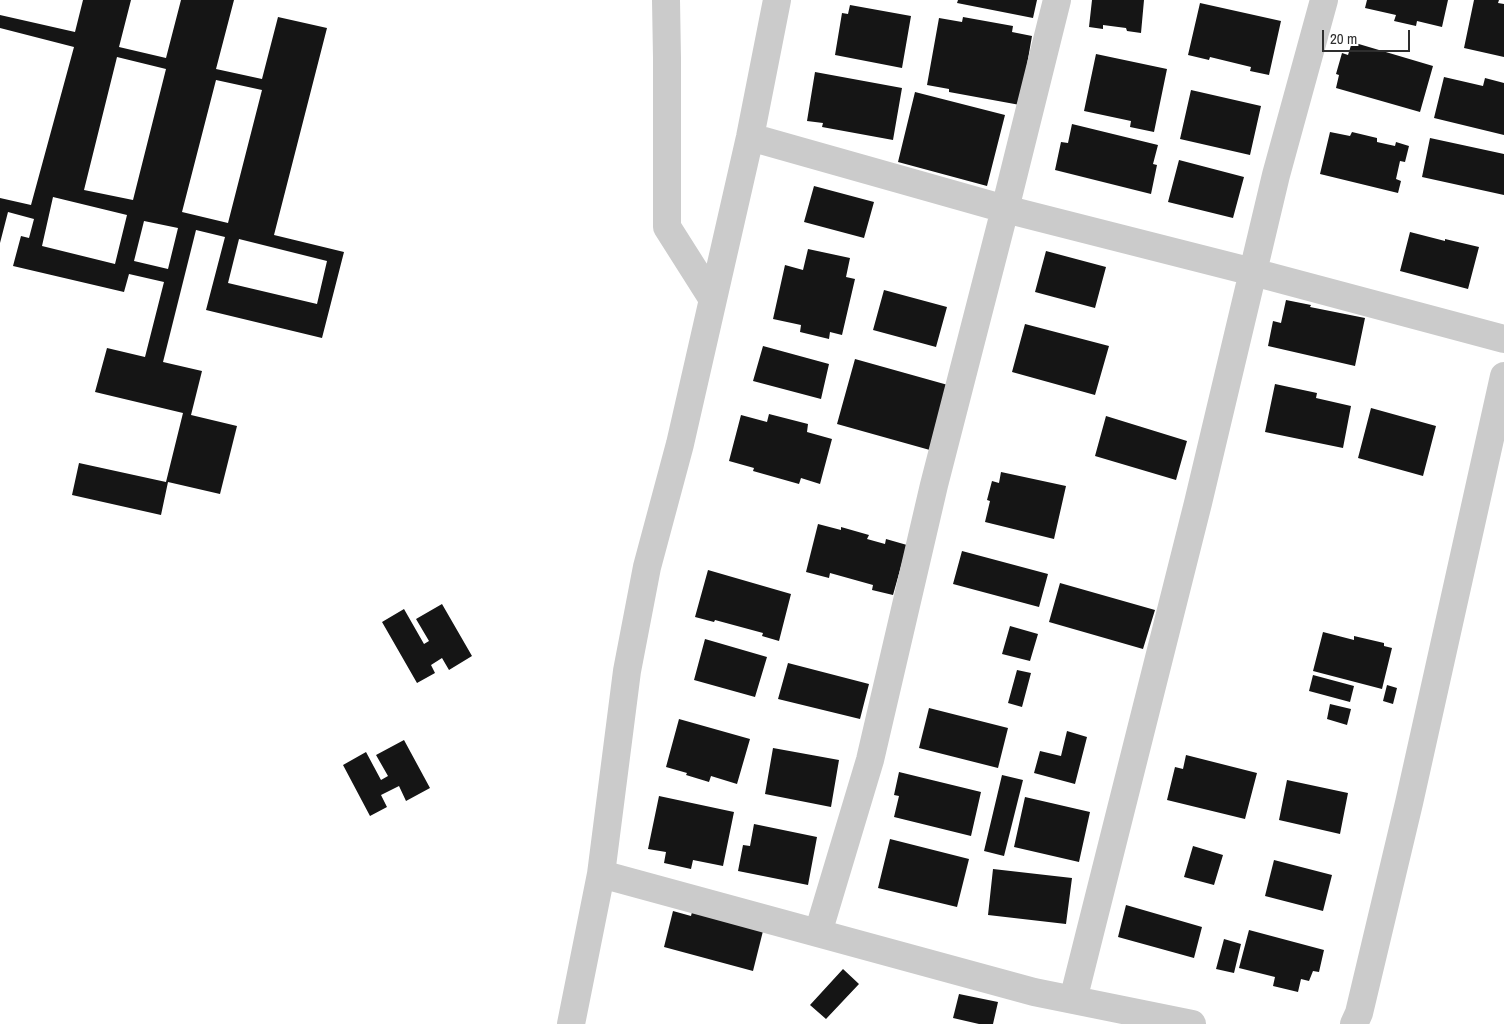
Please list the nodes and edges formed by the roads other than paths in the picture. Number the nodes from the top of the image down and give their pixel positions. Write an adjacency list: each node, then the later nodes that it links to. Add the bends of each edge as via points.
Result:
1 (666, 0): 8 (street, via 666,227)
2 (777, 0): 5 (street)
3 (1057, 0): 6 (street)
4 (1324, 0): 7 (street)
5 (750, 137): 6 (street); 8 (street)
6 (1005, 208): 7 (street); 12 (street, via 934,485 870,760)
7 (1253, 272): 9 (street); 13 (street)
8 (712, 298): 11 (street, via 680,444 645,577 627,671)
9 (1504, 339)
10 (1504, 376): 16 (street, via 1409,803)
11 (601, 874): 12 (street); 14 (street)
12 (818, 933): 13 (street)
13 (1073, 1000): 15 (street)
14 (571, 1024)
15 (1192, 1024)
16 (1354, 1024)

